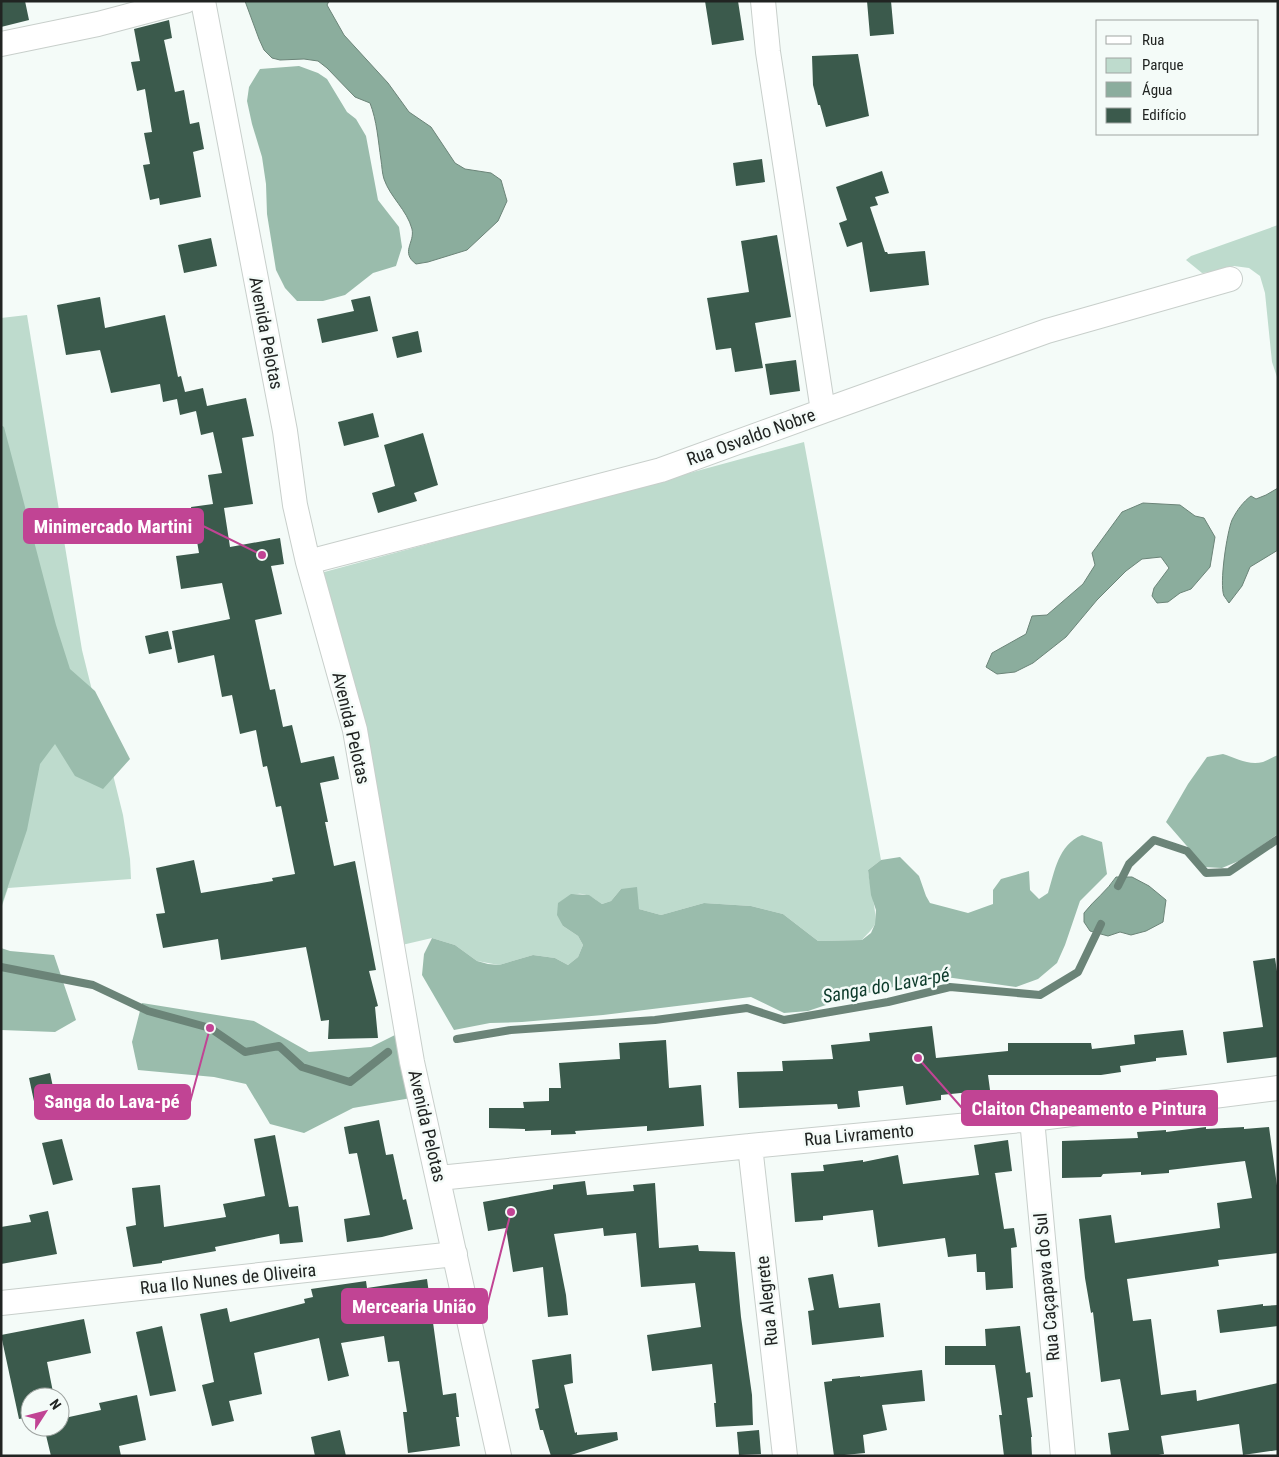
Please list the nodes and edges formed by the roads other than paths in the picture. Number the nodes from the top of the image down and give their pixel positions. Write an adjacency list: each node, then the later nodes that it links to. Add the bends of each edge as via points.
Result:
1 (185, 1): 4 (street, via 98,24)
2 (203, 1): 7 (street, Avenida Pelotas)
3 (763, 1): 6 (street, Rua Osvaldo Nobre)
4 (1, 44)
5 (1230, 279): 6 (street, via 1047,331)
6 (823, 411): 7 (street, Rua Osvaldo Nobre, via 661,470)
7 (308, 562): 11 (street, Avenida Pelotas, via 355,730 410,1048)
8 (1278, 1088): 9 (street, Rua Livramento)
9 (1032, 1119): 10 (street, Rua Livramento); 16 (street, Rua Caçapava do Sul)
10 (750, 1146): 11 (street, Rua Livramento); 15 (street, Rua Alegrete)
11 (439, 1178): 12 (street, Avenida Pelotas)
12 (455, 1254): 13 (street, Rua Ilo Nunes de Oliveira); 14 (street, Avenida Pelotas)
13 (1, 1304)
14 (498, 1456)
15 (785, 1456)
16 (1063, 1456)

